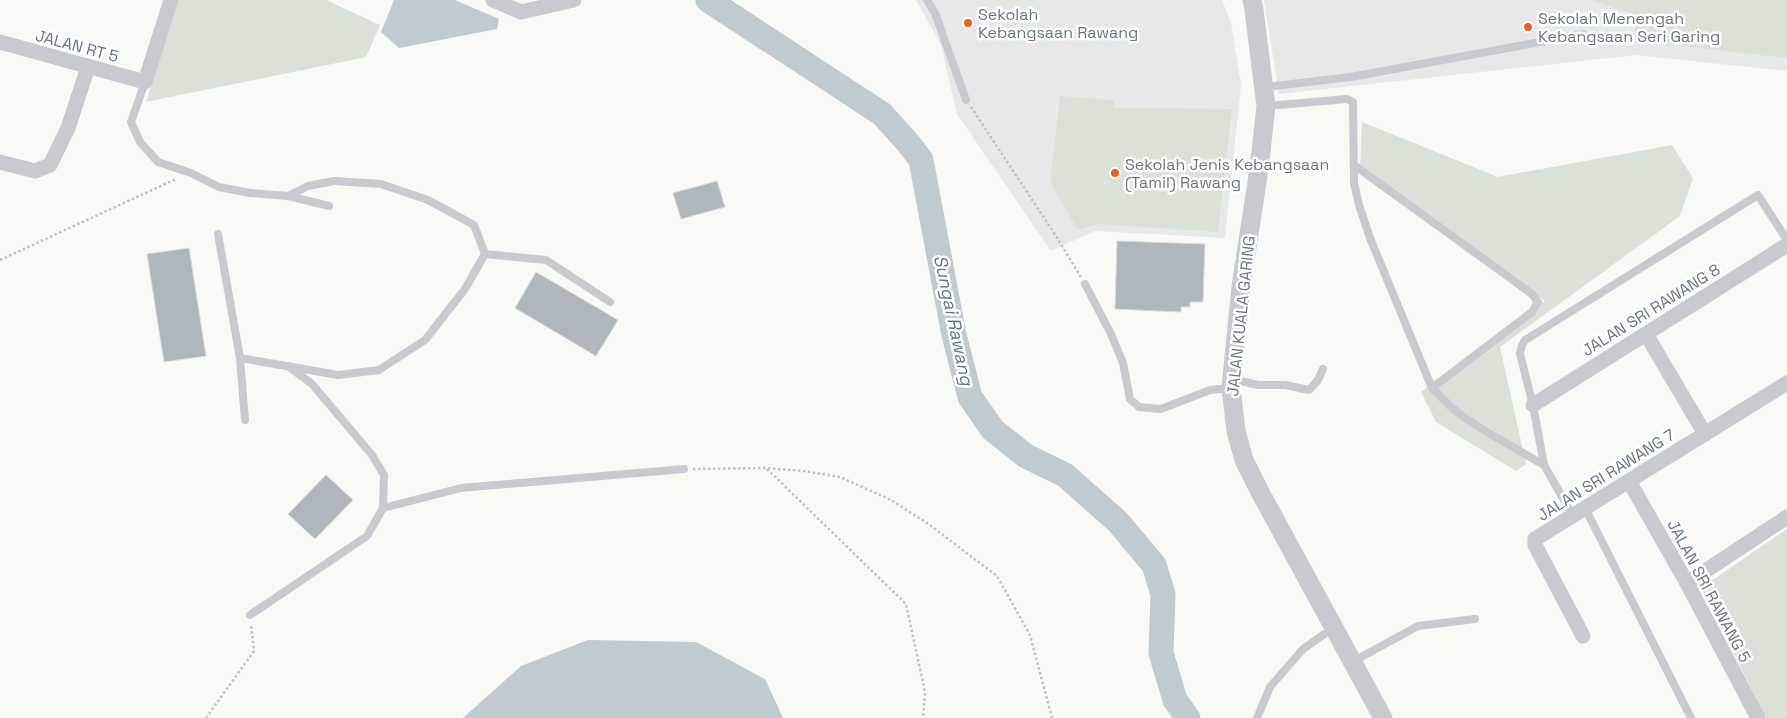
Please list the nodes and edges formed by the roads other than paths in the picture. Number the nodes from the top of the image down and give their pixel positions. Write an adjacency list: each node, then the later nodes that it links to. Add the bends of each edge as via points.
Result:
1 (171, 0): 9 (street)
2 (493, 0): 3 (street, via 521,12)
3 (574, 0)
4 (926, 0): 11 (lane, via 934,13)
5 (1252, 0): 10 (street, JALAN KUALA GARING)
6 (1583, 34): 10 (lane, via 1351,77)
7 (0, 42): 8 (street, JALAN RT 5)
8 (88, 67): 9 (street, JALAN RT 5); 13 (street, via 68,128 50,165 35,171)
9 (145, 82): 15 (lane, via 131,122 140,142 158,162 190,172 219,187)
10 (1265, 86): 12 (street, JALAN KUALA GARING)
11 (966, 100)
12 (1266, 106): 14 (lane, via 1347,99 1353,102); 28 (street, JALAN KUALA GARING)
13 (0, 162)
14 (1354, 165): 29 (lane, via 1354,183 1370,238); 29 (lane, via 1532,294 1538,302 1532,312)
15 (288, 196): 16 (lane); 20 (lane, via 308,186 334,181 381,184 428,200 474,225)
16 (328, 206)
17 (218, 234): 24 (lane)
18 (1787, 240): 30 (lane, via 1758,195 1525,340 1520,354)
19 (1787, 245): 23 (street, JALAN SRI RAWANG 8)
20 (485, 254): 22 (lane, via 546,260); 25 (lane, via 465,289 425,340 380,370 338,374)
21 (1085, 284): 28 (lane, via 1123,363 1130,399 1139,407 1161,409)
22 (610, 302)
23 (1646, 334): 30 (street, JALAN SRI RAWANG 8); 32 (street)
24 (240, 358): 25 (lane); 31 (lane)
25 (288, 366): 36 (lane, via 312,384 372,455 384,475)
26 (1323, 370): 28 (lane, via 1309,390 1285,385)
27 (1787, 383): 32 (street, JALAN SRI RAWANG 7)
28 (1231, 384): 42 (street, JALAN KUALA GARING, via 1236,431 1244,460)
29 (1432, 388): 33 (lane, via 1465,418)
30 (1533, 405): 33 (lane)
31 (245, 420)
32 (1705, 434): 35 (street, JALAN SRI RAWANG 7)
33 (1544, 465): 37 (lane)
34 (684, 468): 36 (lane, via 461,488)
35 (1629, 481): 37 (street, JALAN SRI RAWANG 7); 39 (street, JALAN SRI RAWANG 5)
36 (383, 508): 40 (lane, via 368,536)
37 (1579, 512): 43 (street, JALAN SRI RAWANG 7, via 1536,539 1536,545); 47 (lane)
38 (1787, 517): 39 (street)
39 (1687, 583): 48 (street, JALAN SRI RAWANG 5)
40 (250, 615)
41 (1475, 619): 44 (lane, via 1418,626)
42 (1333, 628): 44 (street, JALAN KUALA GARING); 45 (lane, via 1303,649 1270,686)
43 (1583, 636)
44 (1352, 662): 46 (street, JALAN KUALA GARING)
45 (1256, 718)
46 (1383, 718)
47 (1691, 718)
48 (1758, 718)

